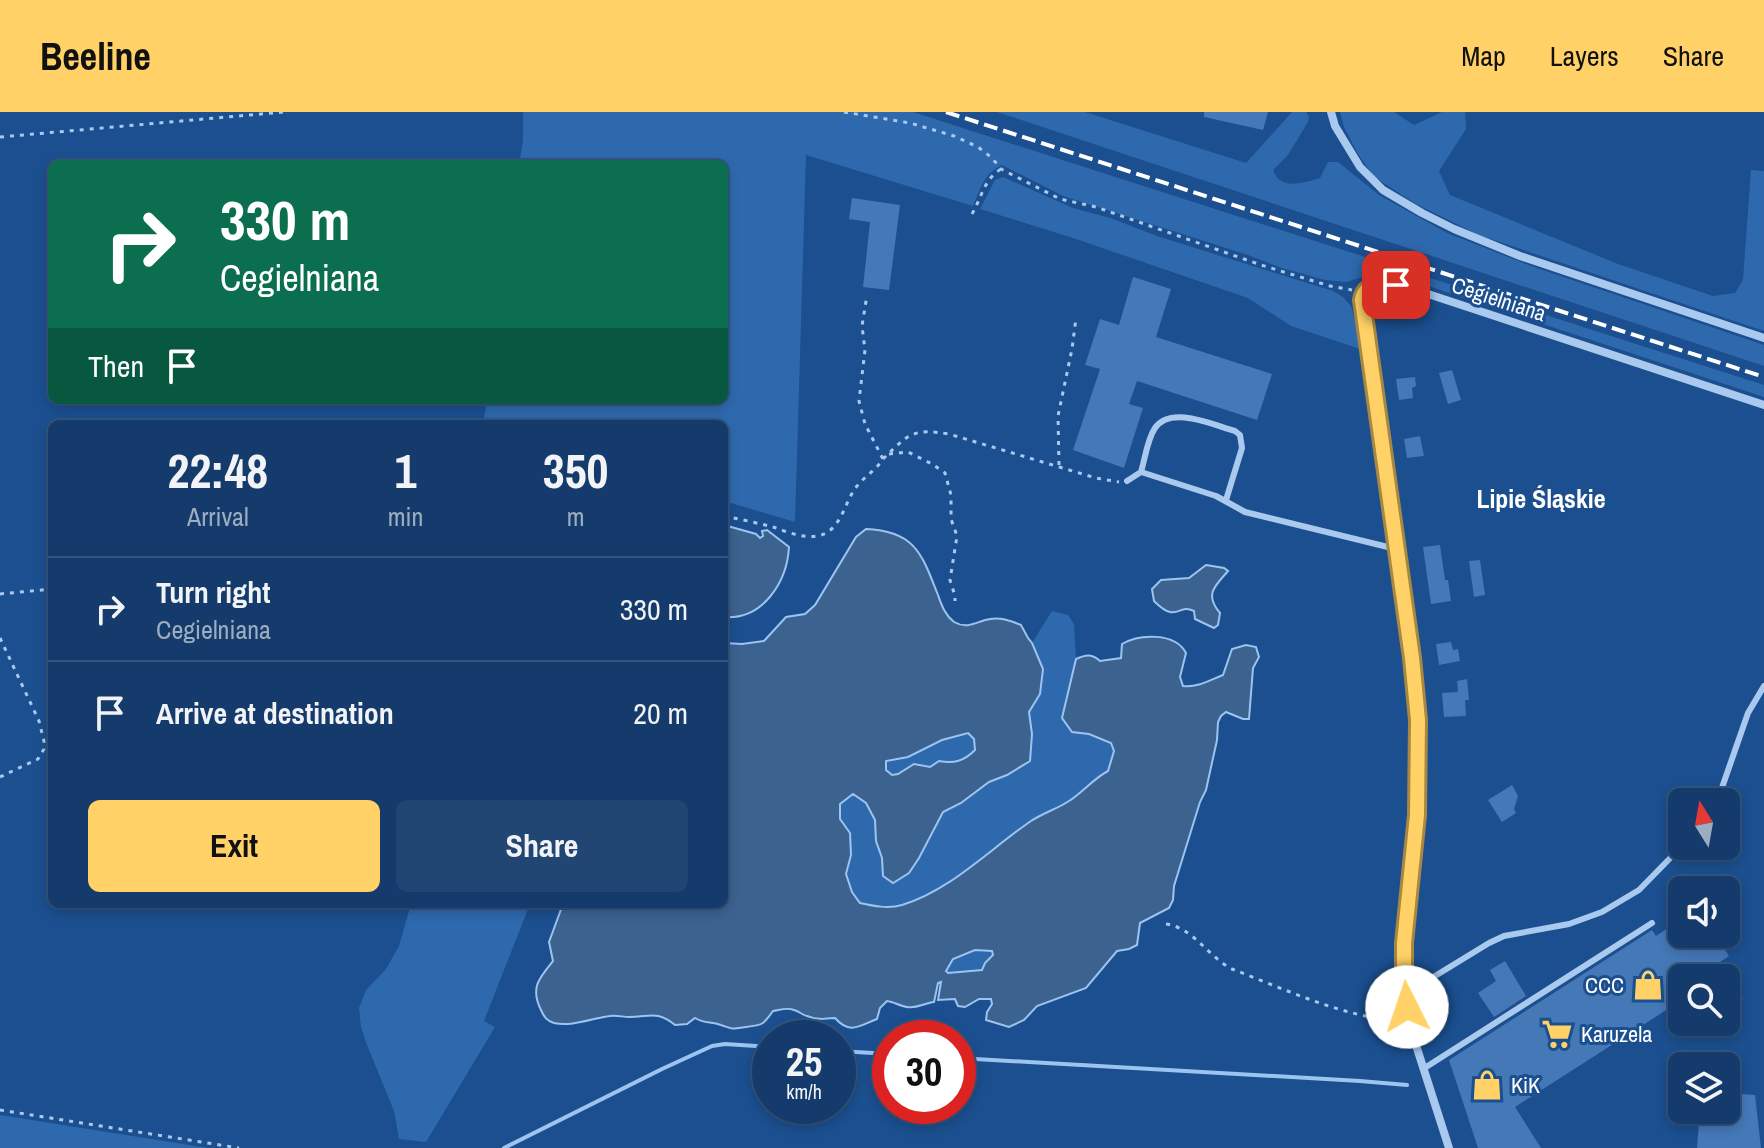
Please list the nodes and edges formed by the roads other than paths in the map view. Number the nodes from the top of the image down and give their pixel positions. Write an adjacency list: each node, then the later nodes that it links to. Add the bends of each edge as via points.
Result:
1 (1331, 112): 2 (street, via 1360,167 1383,190 1422,213 1520,256)
2 (1764, 338)
3 (1764, 405): 7 (street, Cegielniana, via 1410,288 1370,286 1362,310)
4 (1141, 472): 5 (lane); 6 (lane); 6 (lane, via 1155,427 1167,419 1183,417 1235,431 1242,448)
5 (1127, 481)
6 (1226, 500): 7 (lane, via 1245,512)
7 (1396, 549): 12 (street, via 1419,745)
8 (1764, 686): 9 (lane, via 1748,713)
9 (1722, 788)
10 (1668, 860): 12 (lane, via 1639,890 1602,912 1504,936 1435,976)
11 (1652, 923): 13 (lane)
12 (1404, 986): 13 (street)
13 (1423, 1069): 14 (street)
14 (1449, 1148)

